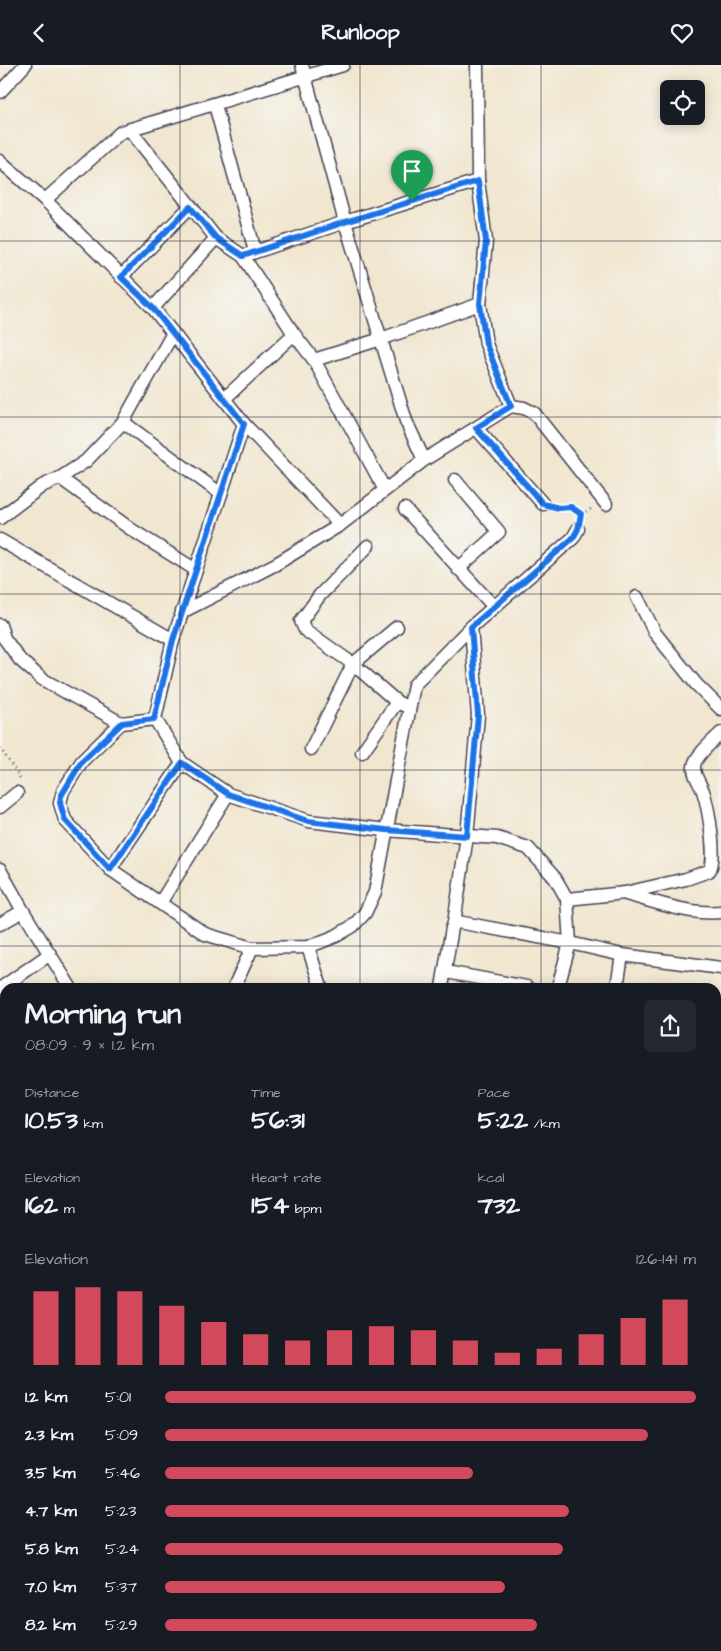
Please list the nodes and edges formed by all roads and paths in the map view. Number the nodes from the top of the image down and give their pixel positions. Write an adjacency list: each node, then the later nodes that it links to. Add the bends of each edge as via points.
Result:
1 (25, 65): 5 (street)
2 (343, 65): 4 (street)
3 (476, 65): 9 (street)
4 (303, 71): 6 (street); 12 (street)
5 (0, 92)
6 (215, 105): 7 (street); 14 (street)
7 (130, 130): 10 (street, via 121,132); 11 (street)
8 (0, 161): 10 (street)
9 (478, 181): 12 (street); 16 (street, via 486,241)
10 (45, 201): 15 (street)
11 (190, 207): 13 (street); 15 (street)
12 (345, 222): 14 (street); 20 (street)
13 (216, 238): 14 (street); 17 (street)
14 (249, 254): 19 (street)
15 (121, 277): 17 (street)
16 (480, 304): 20 (street); 23 (street, via 486,344)
17 (153, 308): 18 (street)
18 (173, 333): 22 (street); 24 (street)
19 (294, 334): 21 (street); 22 (street)
20 (381, 339): 21 (street); 27 (street, via 406,421)
21 (314, 360): 30 (street)
22 (224, 399): 25 (street)
23 (511, 406): 26 (street); 33 (street, via 534,413)
24 (123, 422): 28 (street, via 86,461); 31 (street)
25 (244, 424): 31 (street); 36 (street)
26 (476, 428): 27 (street); 32 (street)
27 (424, 460): 30 (street)
28 (60, 478): 35 (street, via 42,486); 41 (street, via 132,530)
29 (455, 480): 40 (street, via 499,532)
30 (385, 491): 36 (street)
31 (221, 493): 41 (street)
32 (543, 504): 37 (path, via 571,507 581,514)
33 (606, 504)
34 (405, 509): 40 (street)
35 (0, 518)
36 (340, 525): 44 (street, via 276,564)
37 (578, 529): 43 (street, via 573,538)
38 (0, 540): 48 (street)
39 (368, 546): 49 (street, via 320,595 301,621 305,630)
40 (458, 569): 43 (street)
41 (196, 570): 44 (street)
42 (637, 597): 52 (street, via 655,633)
43 (494, 607): 47 (street)
44 (182, 612): 48 (street)
45 (0, 625): 54 (street, via 13,652 42,679)
46 (397, 627): 49 (street)
47 (471, 627): 51 (street, via 414,685); 64 (street, via 478,715)
48 (173, 640): 53 (street)
49 (354, 664): 50 (street); 57 (street)
50 (397, 702): 51 (street); 58 (street)
51 (409, 709): 63 (street)
52 (721, 709)
53 (154, 719): 54 (street); 59 (street)
54 (122, 723): 65 (street, via 82,761 63,791 60,803 65,820)
55 (721, 733): 67 (street, via 694,766 711,829 711,869 686,879)
56 (0, 748): 60 (path, via 19,776)
57 (311, 749)
58 (362, 752)
59 (182, 763): 61 (street); 65 (street)
60 (17, 793): 62 (street)
61 (228, 794): 63 (street, via 308,821); 69 (street)
62 (0, 807)
63 (386, 830): 64 (street); 75 (street, via 375,892 365,913 353,926)
64 (467, 836): 68 (street, via 497,838 528,848); 72 (street)
65 (110, 869): 69 (street)
66 (0, 870): 70 (street)
67 (625, 893): 68 (street); 71 (street, via 707,913)
68 (567, 899): 74 (street)
69 (160, 903): 76 (street, via 205,934)
70 (23, 911): 73 (street); 77 (street)
71 (721, 912)
72 (454, 923): 74 (street); 80 (street)
73 (0, 924)
74 (570, 943): 78 (street); 87 (street)
75 (308, 947): 76 (street); 84 (street)
76 (252, 948): 83 (street)
77 (50, 954): 81 (street); 82 (street)
78 (622, 955): 79 (street); 88 (street)
79 (721, 968)
80 (446, 972): 85 (street); 86 (street)
81 (6, 983)
82 (68, 983)
83 (236, 983)
84 (320, 983)
85 (443, 983)
86 (505, 983)
87 (559, 983)
88 (618, 983)

